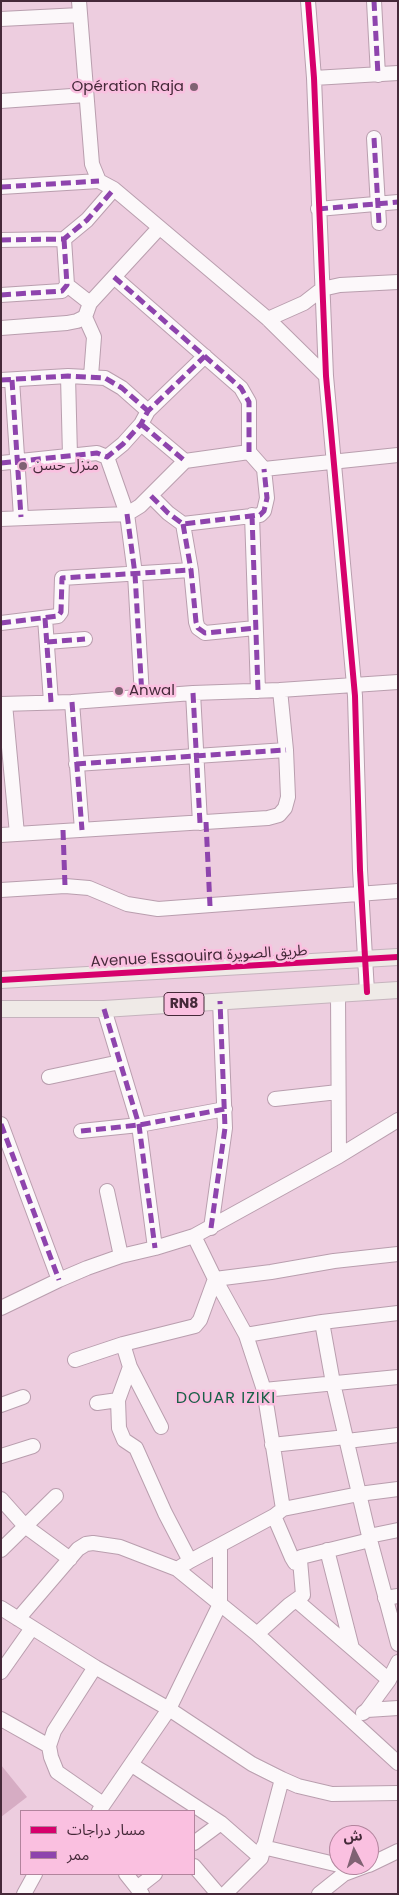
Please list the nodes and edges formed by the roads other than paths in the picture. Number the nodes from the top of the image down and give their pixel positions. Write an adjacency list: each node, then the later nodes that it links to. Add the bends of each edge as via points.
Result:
1 (308, 1): 7 (street)
2 (374, 1): 6 (street)
3 (80, 8): 4 (street); 8 (street)
4 (1, 19)
5 (398, 73): 6 (street)
6 (378, 75): 7 (street)
7 (314, 78): 16 (street)
8 (86, 95): 9 (street); 11 (street, via 92,164)
9 (1, 101)
10 (374, 138): 15 (street)
11 (99, 181): 12 (street); 13 (street)
12 (1, 187)
13 (114, 189): 18 (street); 19 (street, via 88,220)
14 (398, 202): 15 (street)
15 (378, 204): 16 (street); 17 (street)
16 (318, 209): 24 (street)
17 (379, 223)
18 (159, 228): 21 (street); 28 (street)
19 (64, 239): 20 (street); 23 (street)
20 (1, 240)
21 (114, 277): 26 (street); 30 (street)
22 (398, 282): 24 (street)
23 (67, 285): 25 (street, via 62,291); 26 (street)
24 (322, 289): 28 (street, via 304,302); 33 (street)
25 (1, 295)
26 (90, 303): 27 (street)
27 (85, 317): 29 (street, via 66,323); 32 (street, via 94,337)
28 (268, 319): 33 (street)
29 (1, 328)
30 (204, 356): 35 (street); 36 (street, via 246,394)
31 (68, 376): 32 (street); 34 (street); 38 (street)
32 (91, 376): 35 (street, via 105,378 122,388)
33 (326, 376): 42 (street)
34 (7, 380): 41 (street)
35 (144, 418): 39 (street, via 124,444); 40 (street)
36 (250, 452): 40 (street); 44 (street)
37 (398, 455): 42 (street)
38 (70, 456): 39 (street, via 97,454); 41 (street)
39 (107, 457): 46 (street)
40 (185, 461): 45 (street)
41 (17, 462): 43 (street); 48 (street)
42 (333, 462): 44 (street); 59 (street)
43 (1, 463)
44 (264, 468): 47 (street, via 266,506 260,515)
45 (151, 496): 46 (street); 50 (street)
46 (127, 514): 48 (street); 52 (street)
47 (252, 515): 50 (street); 55 (street)
48 (21, 517): 49 (street)
49 (1, 519)
50 (183, 524): 51 (street)
51 (191, 570): 52 (street); 55 (street, via 196,622 201,631)
52 (134, 574): 53 (street, via 62,578 62,612); 63 (street)
53 (45, 618): 54 (street); 57 (street)
54 (1, 623)
55 (255, 628): 61 (street)
56 (85, 639): 57 (street)
57 (47, 642): 64 (street)
58 (398, 682): 59 (street)
59 (353, 684): 60 (street); 76 (street)
60 (280, 690): 61 (street); 67 (street)
61 (258, 691): 62 (street)
62 (193, 693): 63 (street); 68 (street)
63 (142, 696): 65 (street)
64 (51, 702): 65 (street); 66 (street)
65 (72, 702): 69 (street)
66 (3, 704): 73 (street)
67 (286, 750): 68 (street); 70 (street, via 288,797 279,814 268,818)
68 (197, 755): 69 (street); 70 (street)
69 (76, 764): 71 (street)
70 (200, 822): 71 (street)
71 (82, 830): 73 (street)
72 (1, 834): 73 (street)
73 (17, 834)
74 (1, 890): 76 (street, via 65,886 89,888 127,904 158,909)
75 (398, 891): 76 (street)
76 (361, 894): 78 (street)
77 (398, 957): 78 (main road, Avenue Essaouira طريق الصويرة / RN8)
78 (366, 960): 79 (main road, Avenue Essaouira طريق الصويرة / RN8); 81 (street)
79 (1, 980)
80 (398, 990): 81 (main road, RN8)
81 (367, 992): 82 (main road, RN8)
82 (338, 994): 83 (main road, RN8); 88 (street)
83 (220, 1002): 85 (main road, RN8); 90 (street)
84 (1, 1009): 85 (main road, RN8)
85 (104, 1009): 86 (street)
86 (120, 1062): 87 (street); 93 (street)
87 (49, 1077)
88 (338, 1092): 89 (street); 95 (street)
89 (275, 1099)
90 (225, 1109): 93 (street); 97 (street)
91 (398, 1120): 95 (street)
92 (1, 1124): 103 (street)
93 (139, 1124): 94 (street); 99 (street)
94 (81, 1131)
95 (338, 1156): 97 (street)
96 (107, 1191): 101 (street)
97 (211, 1228): 98 (street)
98 (194, 1236): 99 (street); 102 (street)
99 (155, 1248): 101 (street)
100 (398, 1254): 102 (street)
101 (121, 1256): 103 (street)
102 (215, 1279): 107 (street); 108 (street, via 195,1326)
103 (59, 1280): 104 (street)
104 (1, 1308)
105 (398, 1313): 106 (street)
106 (322, 1322): 107 (street); 112 (street)
107 (246, 1335): 113 (street)
108 (123, 1344): 109 (street); 110 (street)
109 (75, 1360)
110 (130, 1367): 115 (street); 118 (street)
111 (398, 1377): 112 (street)
112 (332, 1383): 113 (street); 120 (street)
113 (264, 1390): 121 (street)
114 (23, 1397): 117 (street)
115 (118, 1400): 116 (street); 136 (street, via 118,1428 124,1440 136,1448)
116 (97, 1403)
117 (1, 1405)
118 (161, 1427)
119 (398, 1435): 120 (street)
120 (346, 1439): 121 (street); 125 (street)
121 (272, 1445): 128 (street)
122 (33, 1446): 123 (street)
123 (1, 1456)
124 (398, 1489): 125 (street)
125 (360, 1494): 128 (street); 131 (street)
126 (56, 1496): 129 (street)
127 (1, 1500): 129 (street)
128 (278, 1513): 132 (street); 137 (street, via 292,1558)
129 (25, 1526): 133 (street); 135 (street)
130 (398, 1530): 131 (street)
131 (369, 1538): 134 (street); 139 (street)
132 (220, 1545): 136 (street); 141 (street)
133 (1, 1550)
134 (326, 1550): 137 (street, via 301,1557); 147 (street)
135 (70, 1559): 138 (street, via 78,1549 93,1543 120,1547); 143 (street)
136 (190, 1562): 138 (street)
137 (300, 1564): 140 (street, via 304,1591)
138 (177, 1569): 141 (street)
139 (392, 1597): 146 (street)
140 (297, 1601): 145 (street); 147 (street)
141 (220, 1604): 145 (street); 153 (street)
142 (1, 1608): 143 (street)
143 (18, 1619): 144 (street)
144 (32, 1628): 149 (street); 150 (street)
145 (257, 1634): 156 (street)
146 (398, 1644)
147 (352, 1648): 151 (street)
148 (398, 1662): 151 (street)
149 (95, 1668): 153 (street); 157 (street, via 54,1731)
150 (1, 1672)
151 (389, 1680): 154 (street)
152 (398, 1708): 154 (street)
153 (169, 1709): 159 (street); 160 (street, via 252,1764)
154 (367, 1710): 156 (street)
155 (1, 1719): 157 (street)
156 (352, 1721): 158 (street)
157 (49, 1746): 162 (street, via 56,1772)
158 (398, 1763)
159 (132, 1764): 162 (street); 163 (street)
160 (282, 1779): 161 (street, via 332,1794); 166 (street)
161 (398, 1793)
162 (101, 1808)
163 (221, 1823): 164 (street); 166 (street)
164 (195, 1842)
165 (398, 1851): 167 (street)
166 (262, 1853): 168 (street); 177 (street)
167 (379, 1859)
168 (329, 1863)
169 (195, 1867): 176 (street)
170 (34, 1875): 175 (street)
171 (127, 1875): 174 (street)
172 (154, 1875): 174 (street)
173 (343, 1875): 178 (street)
174 (140, 1891)
175 (24, 1894)
176 (218, 1894)
177 (225, 1894)
178 (319, 1894)

